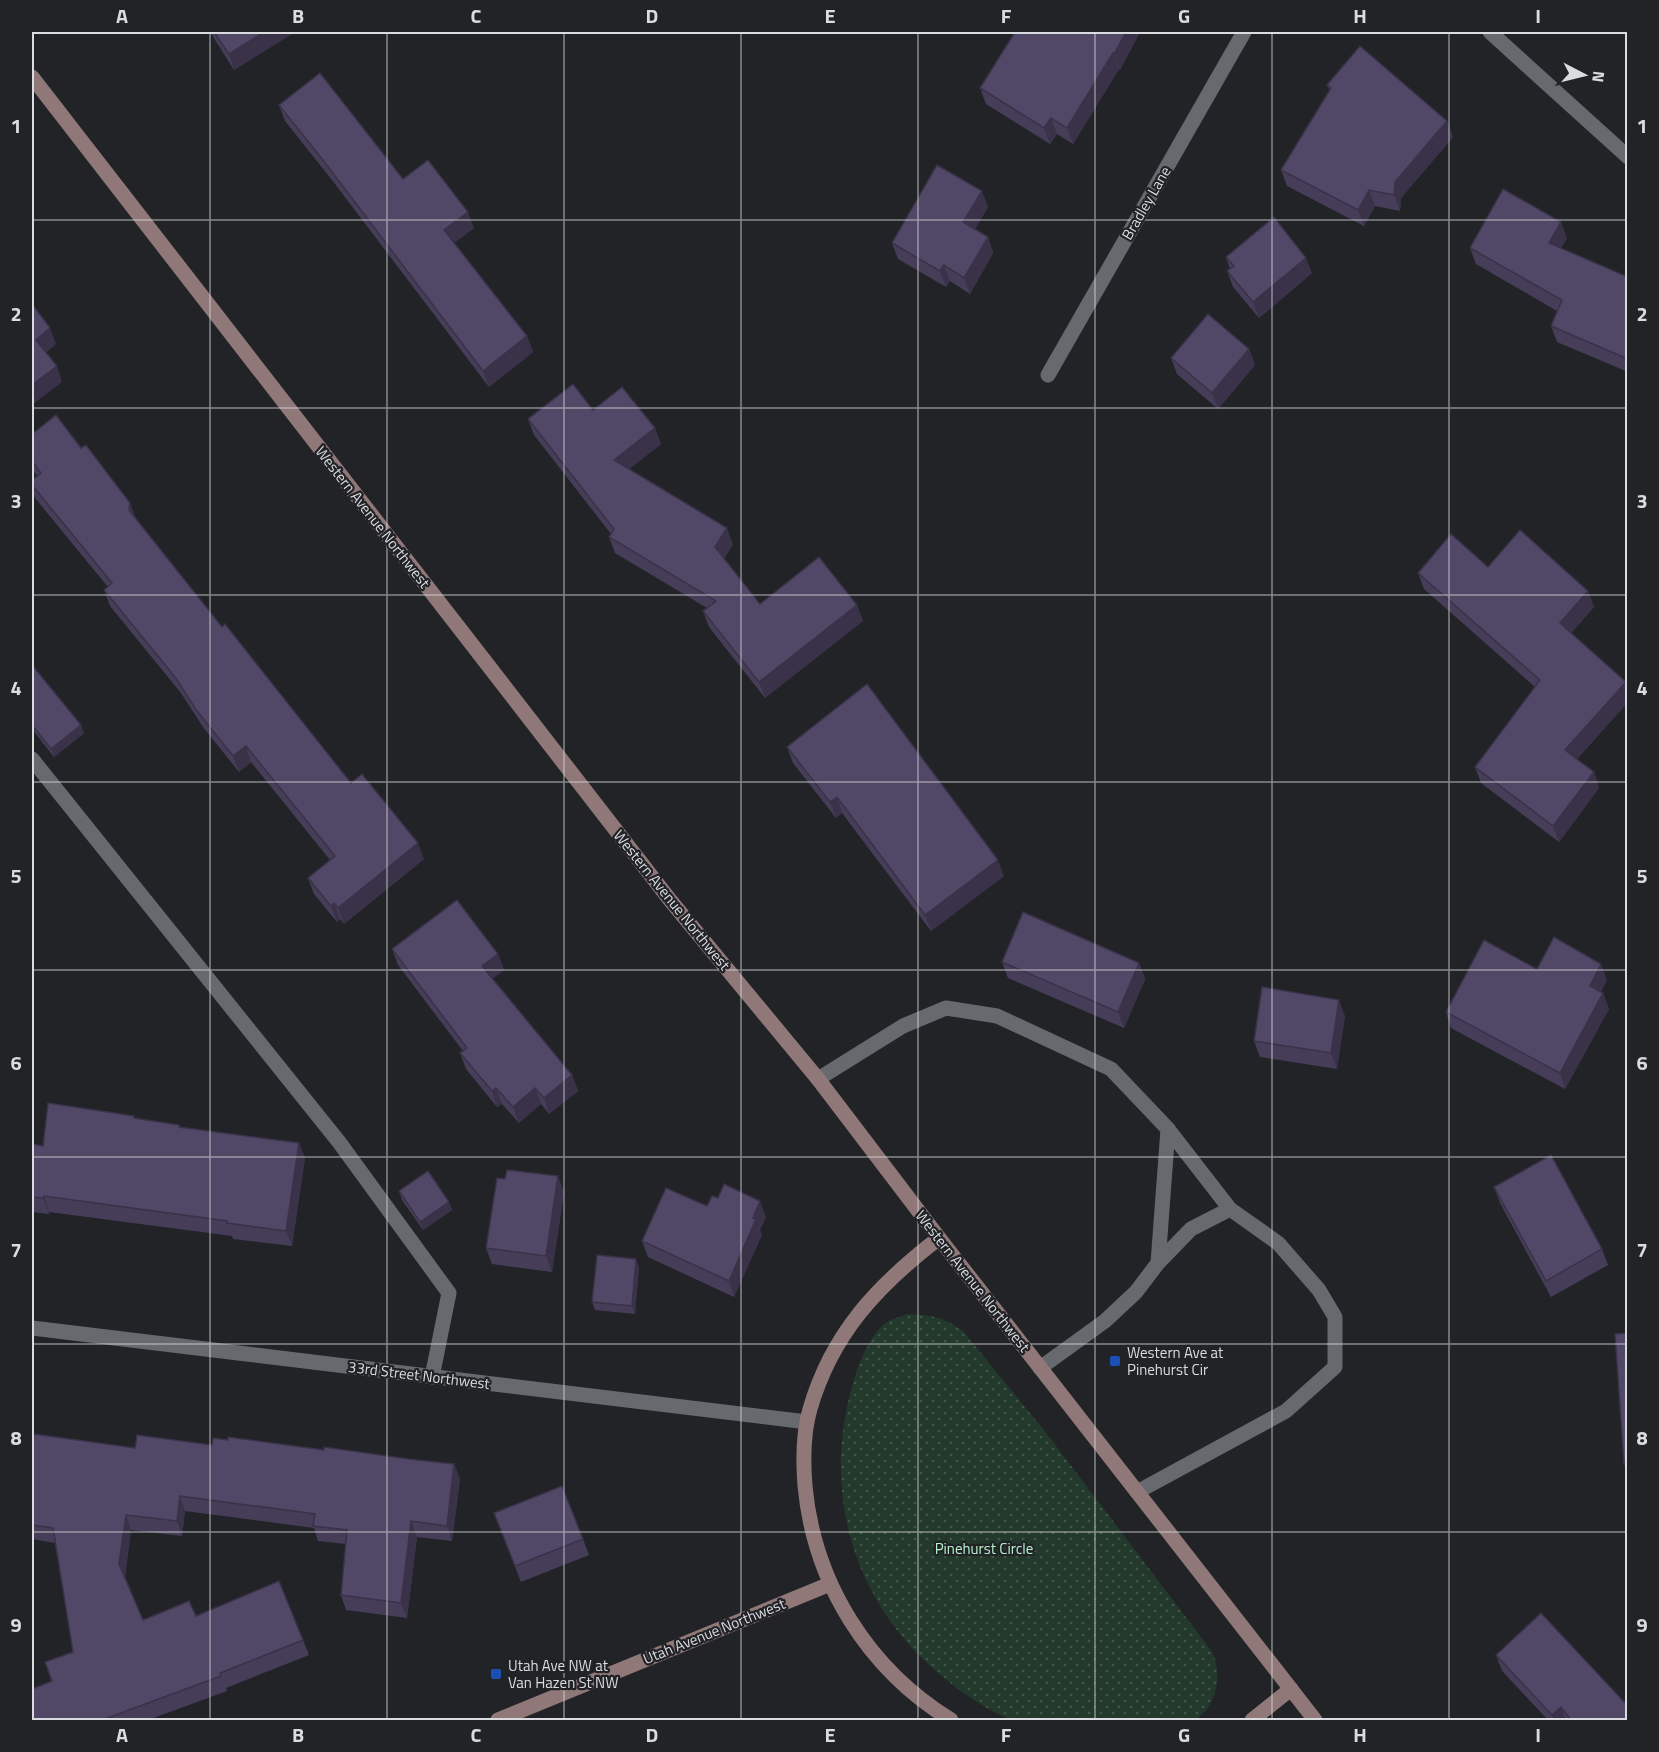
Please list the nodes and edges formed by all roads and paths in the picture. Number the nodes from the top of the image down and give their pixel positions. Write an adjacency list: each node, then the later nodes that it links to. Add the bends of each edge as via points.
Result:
1 (1244, 32): 5 (street, Bradley Lane)
2 (1490, 32): 4 (street)
3 (32, 77): 7 (street, Western Avenue Northwest, via 670,900)
4 (1628, 157)
5 (1048, 375)
6 (32, 759): 14 (street, via 339,1142 449,1293)
7 (818, 1079): 8 (street, via 903,1026 946,1008 997,1016 1111,1069); 10 (street, Western Avenue Northwest)
8 (1168, 1129): 9 (street); 11 (street)
9 (1230, 1209): 11 (street, via 1191,1229); 16 (street, via 1278,1243 1319,1290 1335,1317 1335,1366 1286,1411)
10 (939, 1238): 13 (street, Western Avenue Northwest); 15 (street, via 906,1263 862,1308 831,1356)
11 (1158, 1263): 13 (street, via 1136,1292 1105,1321)
12 (32, 1328): 14 (street, 33rd Street Northwest)
13 (1040, 1368): 16 (street, Western Avenue Northwest)
14 (432, 1377): 15 (street, 33rd Street Northwest)
15 (807, 1422): 17 (street, via 807,1509 817,1552)
16 (1137, 1492): 18 (street, Western Avenue Northwest)
17 (830, 1584): 19 (street, Utah Avenue Northwest); 20 (street, via 855,1630 878,1658 917,1696)
18 (1291, 1689): 21 (street); 22 (street, Western Avenue Northwest)
19 (498, 1720)
20 (951, 1720)
21 (1252, 1720)
22 (1315, 1720)

